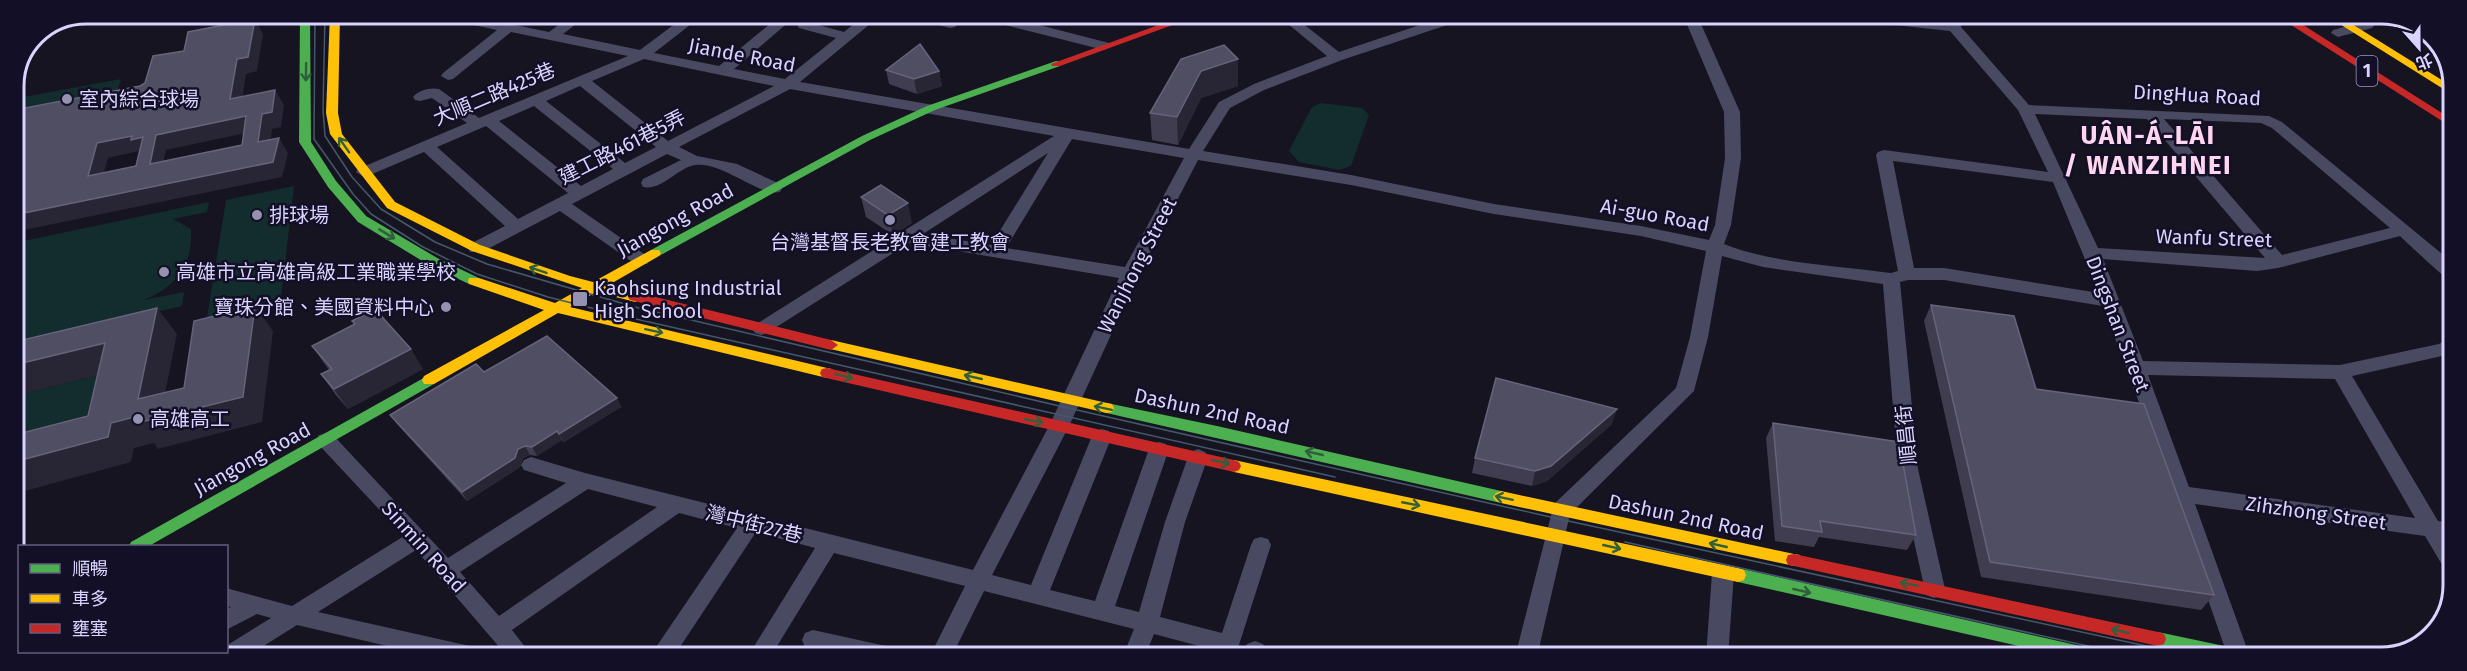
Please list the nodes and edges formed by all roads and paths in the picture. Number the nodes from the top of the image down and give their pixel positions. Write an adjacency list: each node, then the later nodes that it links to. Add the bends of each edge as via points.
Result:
1 (305, 24): 68 (street, one-way to 68, via 305,142 332,184 362,219 472,280)
2 (335, 24): 48 (street, Dashun 2nd Road, one-way to 2, via 336,134 332,113)
3 (489, 24): 20 (street, Jiande Road)
4 (568, 24): 23 (street)
5 (684, 24): 26 (street, 大順二路425巷)
6 (779, 24): 28 (street)
7 (863, 24): 24 (street, 建工路461巷5弄)
8 (1018, 24): 25 (street)
9 (1169, 24): 25 (street, Jiangong Road)
10 (1295, 24): 27 (street)
11 (1436, 24): 27 (street, Wanjhong Street)
12 (1694, 24): 57 (street, via 1732,112 1732,168 1724,225)
13 (1955, 24): 38 (street, Dingshan Street)
14 (2295, 24): 40 (street, 1)
15 (2312, 24): 37 (street, 1)
16 (2330, 24): 22 (street, 1)
17 (2340, 24): 21 (street, 1)
18 (2368, 24): 21 (street)
19 (804, 25): 24 (street)
20 (508, 28): 23 (street, Jiande Road); 29 (street)
21 (2353, 29): 22 (street); 32 (street, 1)
22 (2338, 33): 35 (street, 1)
23 (552, 36): 26 (street, Jiande Road)
24 (847, 37): 31 (street, 建工路461巷5弄)
25 (1104, 46): 36 (street, Jiangong Road)
26 (642, 55): 28 (street, Jiande Road); 30 (street, 大順二路425巷)
27 (1337, 57): 45 (street, Wanjhong Street, via 1224,105)
28 (722, 71): 31 (street, Jiande Road)
29 (448, 76)
30 (581, 80): 34 (street, 大順二路425巷); 44 (street)
31 (788, 84): 36 (street, Jiande Road); 44 (street, 建工路461巷5弄)
32 (2443, 86)
33 (420, 97): 41 (street, via 434,92)
34 (535, 99): 41 (street, 大順二路425巷); 47 (street)
35 (2443, 99)
36 (931, 108): 42 (street, Jiande Road); 51 (street, Jiangong Road)
37 (2443, 108)
38 (2025, 109): 39 (street, DingHua Road); 49 (street, Dingshan Street)
39 (2151, 115): 55 (street, DingHua Road, via 2264,119 2277,125); 62 (street)
40 (2443, 119)
41 (483, 122): 43 (street, 大順二路425巷); 52 (street)
42 (1068, 134): 45 (street, Ai-guo Road); 56 (street); 59 (street)
43 (426, 146): 48 (street, 大順二路425巷); 54 (street)
44 (666, 147): 46 (street); 47 (street, 建工路461巷5弄)
45 (1194, 153): 57 (street, Ai-guo Road); 64 (street, Wanjhong Street)
46 (693, 160): 50 (street); 51 (street, via 731,167)
47 (624, 170): 52 (street, 建工路461巷5弄)
48 (364, 172): 58 (street, Dashun 2nd Road, via 391,205)
49 (2059, 178): 60 (street, Dingshan Street); 65 (street, 順昌街, via 1884,155)
50 (649, 183)
51 (774, 188): 61 (street, Jiangong Road)
52 (579, 193): 53 (street, 建工路461巷5弄)
53 (560, 203): 54 (street, 建工路461巷5弄); 61 (street)
54 (516, 226): 58 (street, 建工路461巷5弄)
55 (2403, 230): 62 (street, Wanfu Street); 63 (street, DingHua Road)
56 (909, 237): 59 (street); 69 (street)
57 (1715, 247): 65 (street, Ai-guo Road, via 1763,261); 83 (street, via 1685,391)
58 (476, 248): 66 (street, Dashun 2nd Road, one-way to 58)
59 (995, 252): 64 (street)
60 (2092, 253): 62 (street, Wanfu Street, via 2258,265); 67 (street, Dingshan Street)
61 (641, 260): 66 (street, Jiangong Road)
62 (2278, 262)
63 (2443, 265)
64 (1130, 274): 73 (street, Wanjhong Street)
65 (1899, 277): 67 (street, Ai-guo Road, via 1944,274); 94 (street, 順昌街, via 1908,469)
66 (594, 287): 68 (street, Jiangong Road); 69 (street, Dashun 2nd Road)
67 (2109, 301): 71 (street, Dingshan Street)
68 (556, 308): 74 (street, one-way to 74); 76 (street, Jiangong Road)
69 (760, 328): 73 (street, Dashun 2nd Road, one-way to 69)
70 (2443, 349): 72 (street)
71 (2135, 368): 72 (street); 81 (street, Dingshan Street)
72 (2340, 372): 85 (street)
73 (1070, 401): 74 (street, Wanjhong Street); 83 (street, Dashun 2nd Road, one-way to 73)
74 (1059, 426): 75 (street); 93 (street, Wanjhong Street)
75 (1102, 436): 77 (street); 95 (street)
76 (326, 440): 87 (street, Sinmin Road); 89 (street, Jiangong Road)
77 (1160, 449): 78 (street); 98 (street)
78 (1198, 457): 86 (street, one-way to 86); 101 (street)
79 (531, 465): 80 (street, 灣中街27巷)
80 (585, 481): 82 (street, 灣中街27巷); 91 (street)
81 (2180, 494): 85 (street, Zihzhong Street); 116 (street, Dingshan Street)
82 (677, 504): 84 (street, 灣中街27巷); 102 (street)
83 (1561, 510): 86 (street); 94 (street, Dashun 2nd Road, one-way to 83)
84 (752, 523): 88 (street, 灣中街27巷); 107 (street)
85 (2442, 530)
86 (1555, 534): 92 (street, one-way to 92); 112 (street)
87 (418, 538): 91 (street, Sinmin Road); 99 (street)
88 (829, 543): 93 (street, 灣中街27巷); 108 (street)
89 (139, 545)
90 (1261, 545): 101 (street, 灣中街27巷, via 1229,644)
91 (446, 570): 102 (street, Sinmin Road)
92 (1723, 573): 113 (street); 114 (street, one-way to 114)
93 (978, 581): 95 (street, 灣中街27巷); 110 (street, Wanjhong Street)
94 (1934, 589): 115 (street, Dashun 2nd Road, one-way to 94)
95 (1037, 595): 98 (street, 灣中街27巷)
96 (228, 598): 97 (street)
97 (254, 604): 99 (street); 100 (street)
98 (1102, 612): 101 (street, 灣中街27巷)
99 (296, 616): 104 (street); 105 (street)
100 (228, 620)
101 (1147, 623): 111 (street)
102 (497, 629): 106 (street, Sinmin Road)
103 (813, 640): 109 (street)
104 (244, 647)
105 (431, 647)
106 (513, 647)
107 (667, 647)
108 (765, 647)
109 (845, 647)
110 (945, 647)
111 (1138, 647)
112 (1528, 647)
113 (1718, 647)
114 (2053, 647)
115 (2196, 647)
116 (2237, 647)

